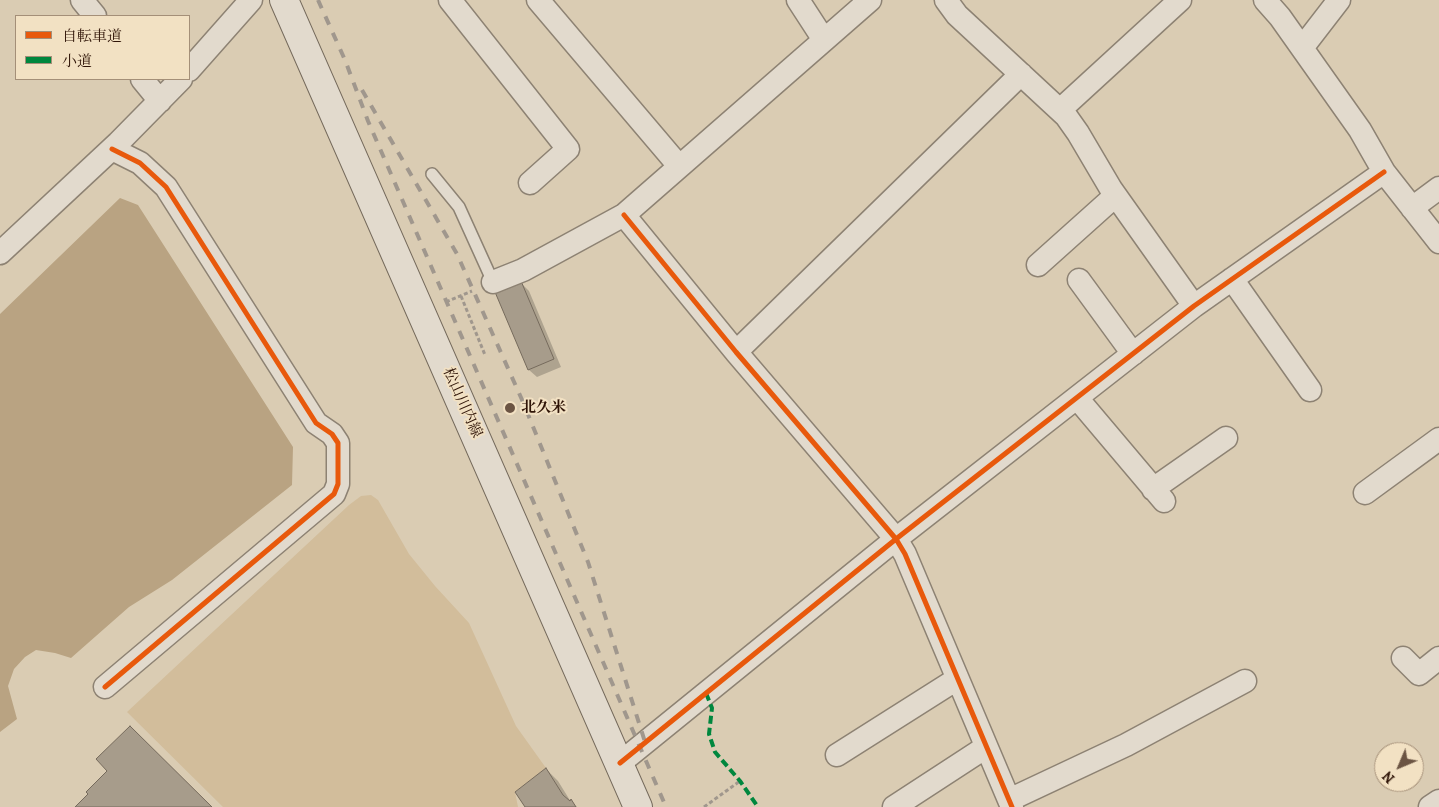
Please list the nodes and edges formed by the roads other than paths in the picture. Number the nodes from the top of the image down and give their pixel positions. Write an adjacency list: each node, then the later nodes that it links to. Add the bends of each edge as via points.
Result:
1 (251, 0): 13 (street)
2 (284, 0): 50 (main road, 松山川内線)
3 (450, 0): 23 (street, via 568,149)
4 (538, 0): 20 (street)
5 (798, 0): 11 (street)
6 (870, 0): 11 (street)
7 (946, 0): 14 (street, via 957,15)
8 (1180, 0): 18 (street)
9 (1265, 0): 12 (street)
10 (1339, 0): 12 (street)
11 (824, 40): 20 (street)
12 (1302, 48): 21 (street, via 1360,130)
13 (190, 69)
14 (1021, 74): 18 (street); 35 (street)
15 (143, 80): 17 (street)
16 (180, 80): 17 (street)
17 (160, 102): 19 (street)
18 (1060, 110): 25 (street, via 1078,133)
19 (112, 150): 29 (street); 47 (street, via 140,163 166,187 316,424 332,434 338,443 338,484 334,494)
20 (679, 166): 27 (street)
21 (1384, 172): 26 (street); 31 (street)
22 (432, 174): 33 (lane, via 459,207)
23 (530, 182)
24 (1439, 188): 26 (street)
25 (1115, 196): 30 (street); 34 (street)
26 (1412, 208): 28 (street)
27 (624, 215): 33 (street, via 522,270); 35 (street)
28 (1439, 242)
29 (0, 253)
30 (1038, 265)
31 (1232, 279): 34 (street); 37 (street)
32 (1079, 280): 36 (street)
33 (493, 282)
34 (1194, 306): 36 (street)
35 (736, 352): 42 (street)
36 (1132, 354): 38 (street)
37 (1310, 390)
38 (1077, 398): 39 (street, via 1158,495); 42 (street)
39 (1226, 438)
40 (1439, 439): 41 (street)
41 (1366, 493)
42 (896, 539): 45 (street); 50 (street)
43 (1402, 658): 44 (street, via 1419,674)
44 (1439, 658)
45 (958, 679): 48 (street); 49 (street)
46 (1245, 681): 52 (street)
47 (105, 687)
48 (986, 747): 52 (street); 54 (street)
49 (837, 755)
50 (620, 762): 53 (main road, 松山川内線)
51 (1439, 801): 55 (street)
52 (1010, 804)
53 (638, 807)
54 (894, 807)
55 (1430, 807)

